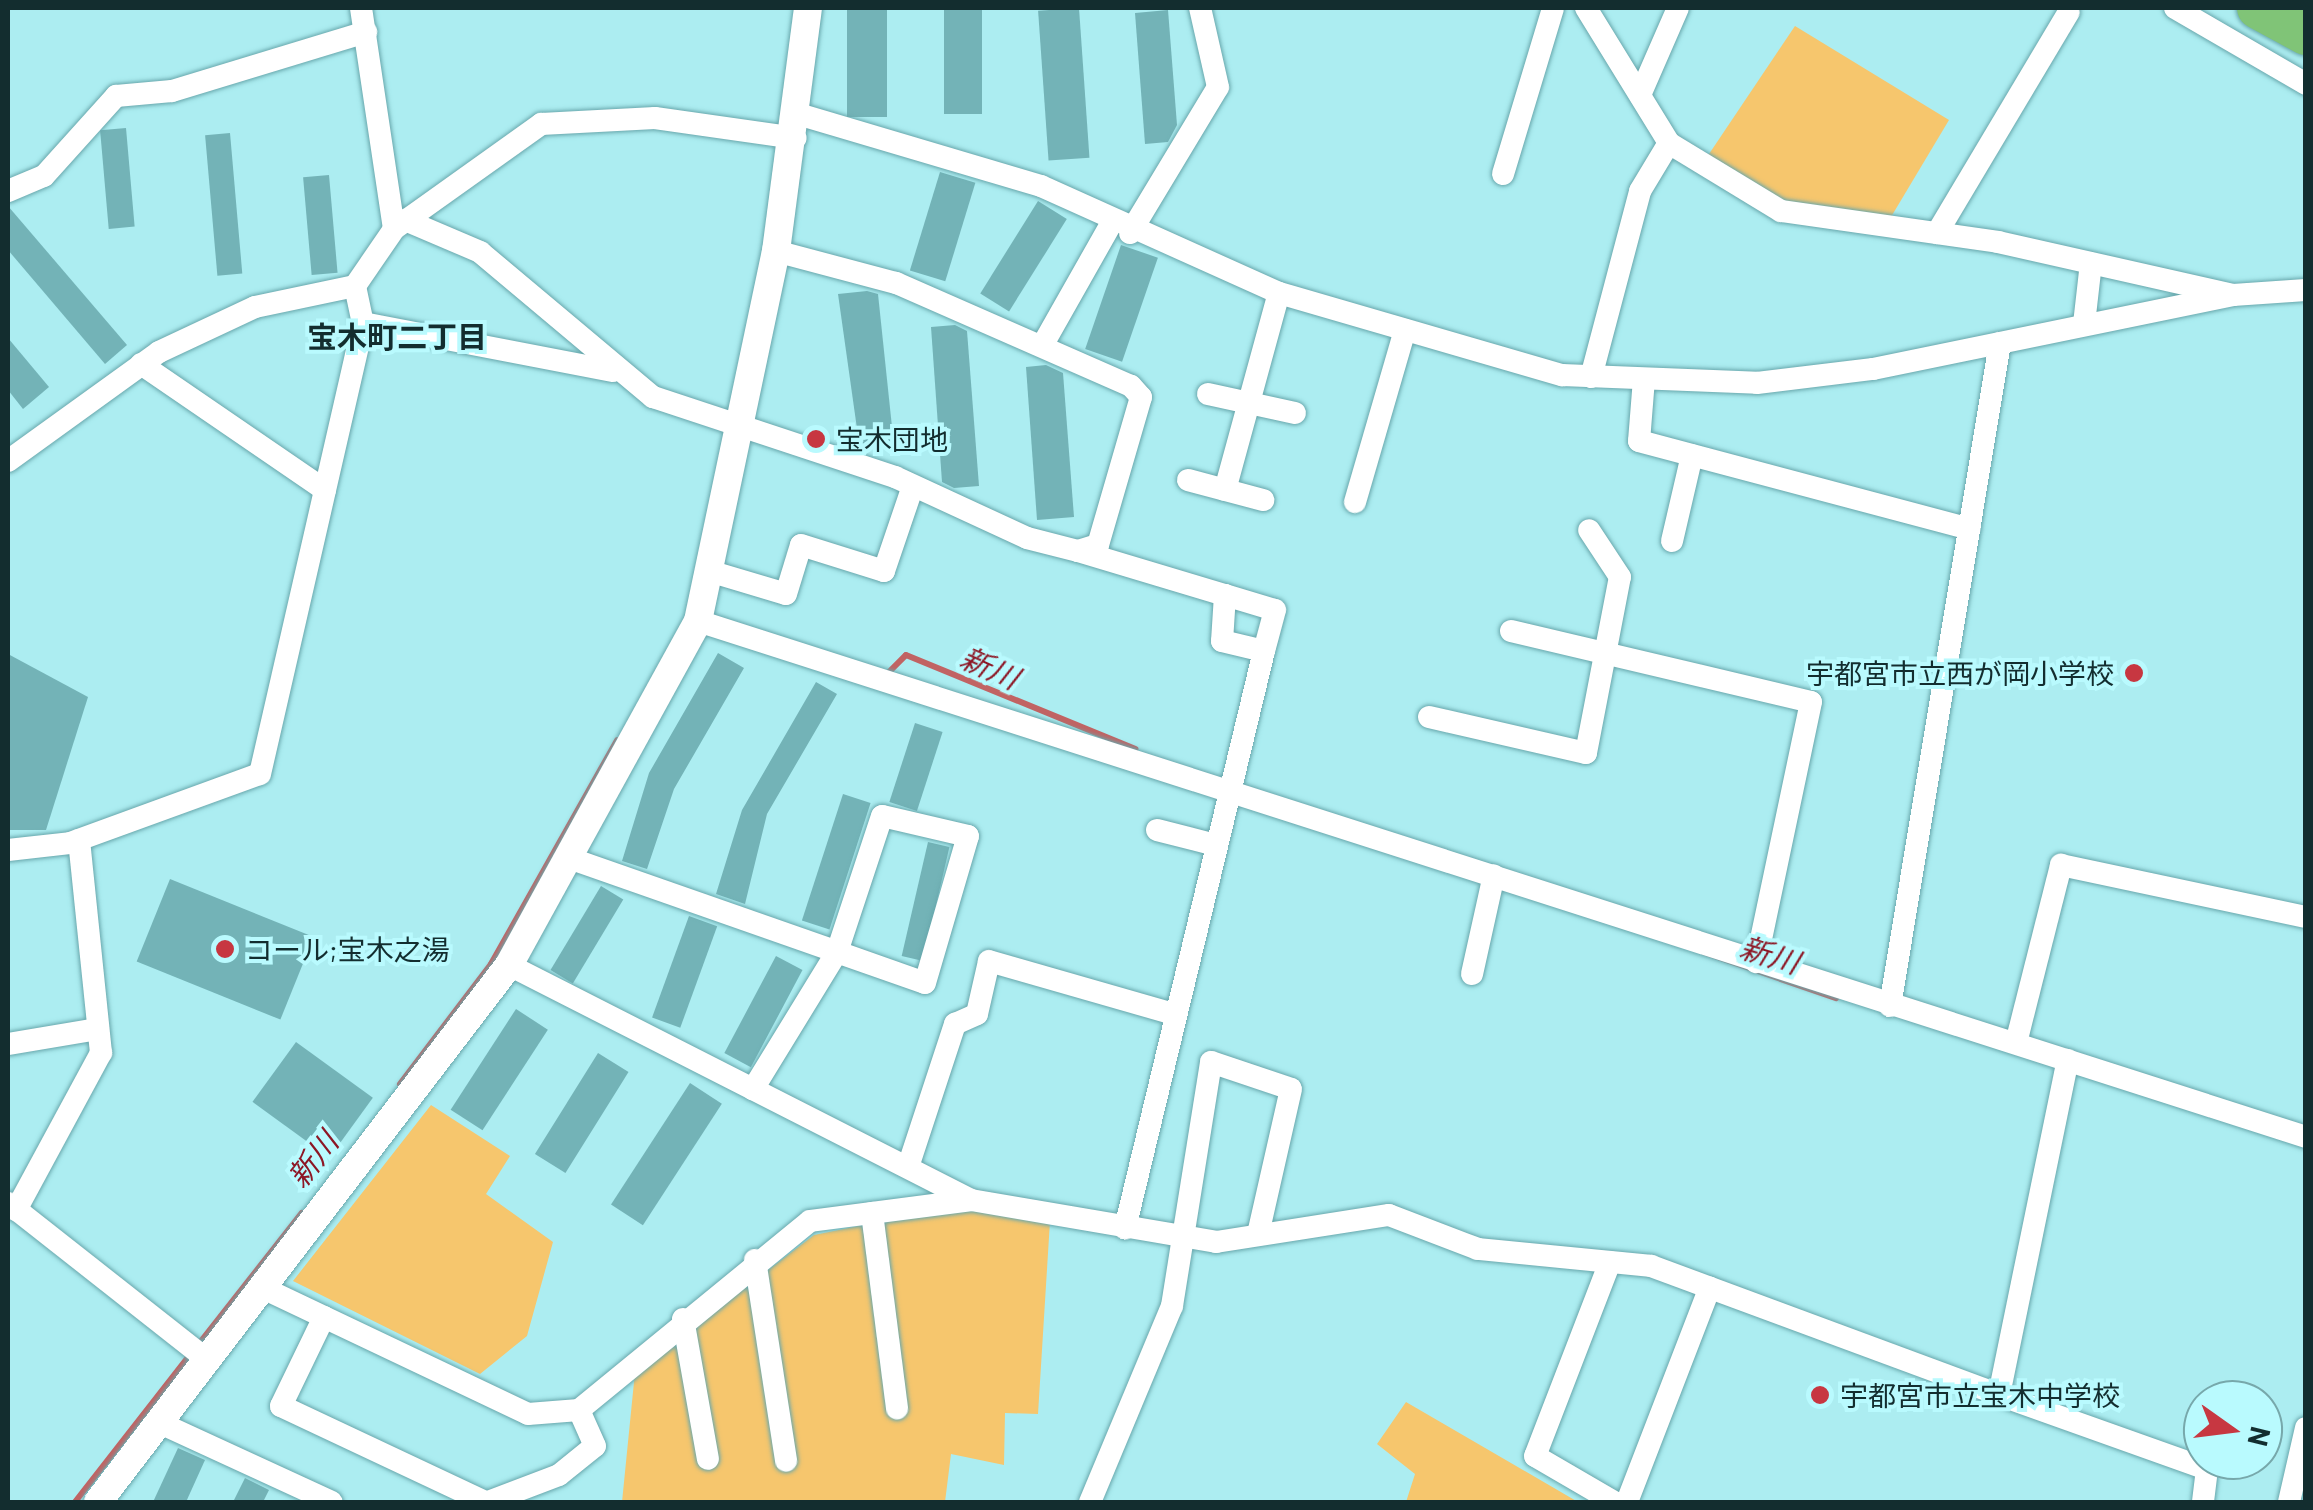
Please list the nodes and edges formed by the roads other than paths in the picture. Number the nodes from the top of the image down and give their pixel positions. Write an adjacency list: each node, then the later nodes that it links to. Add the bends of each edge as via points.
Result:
1 (362, 8): 10 (street)
2 (808, 8): 14 (street)
3 (1200, 8): 19 (street, via 1218,87)
4 (1552, 8): 16 (street)
5 (1588, 8): 13 (street)
6 (1678, 8): 13 (street)
7 (2175, 8): 12 (street)
8 (2258, 8): 11 (highway)
9 (2068, 12): 20 (street)
10 (366, 32): 17 (street, via 172,92 116,96 44,176); 18 (street)
11 (2306, 34)
12 (2306, 84)
13 (1640, 95): 15 (street)
14 (797, 126): 18 (street, via 655,118 541,124); 19 (street, via 931,147); 21 (street)
15 (1669, 143): 20 (street, via 1782,211); 34 (street, via 1640,191)
16 (1502, 174)
17 (8, 191)
18 (400, 224): 23 (street); 33 (street, via 480,252)
19 (1121, 229): 24 (street); 31 (street)
20 (1937, 233): 22 (street)
21 (776, 251): 31 (street, via 896,283); 39 (street)
22 (2090, 263): 26 (street); 28 (street)
23 (355, 286): 27 (street); 32 (street, via 255,307)
24 (1280, 293): 29 (street); 37 (street)
25 (2304, 294): 26 (street)
26 (2232, 296): 28 (street)
27 (363, 323): 33 (street); 44 (street)
28 (2084, 324): 30 (street)
29 (1405, 330): 34 (street); 47 (street)
30 (2000, 343): 35 (street, via 1757,383); 48 (street)
31 (1042, 346): 51 (street, via 1141,397 1098,545)
32 (141, 364): 41 (street); 44 (street)
33 (612, 372): 39 (street, via 653,396)
34 (1591, 377): 35 (street)
35 (1644, 379): 40 (street, via 1638,441)
36 (1208, 394): 37 (street)
37 (1248, 404): 38 (street); 45 (street)
38 (1295, 413)
39 (740, 425): 43 (street); 52 (street)
40 (1692, 455): 48 (street); 50 (street)
41 (8, 461)
42 (1188, 480): 45 (street)
43 (914, 486): 51 (street); 52 (street, via 884,571 801,545 786,594)
44 (324, 490): 61 (street, via 260,774)
45 (1225, 490): 46 (street)
46 (1262, 500)
47 (1355, 502)
48 (1969, 529): 71 (street)
49 (1589, 530): 57 (street, via 1620,577)
50 (1672, 541)
51 (1078, 551): 53 (street)
52 (709, 572): 54 (street)
53 (1224, 595): 56 (street, via 1222,641); 56 (street, via 1275,610)
54 (698, 621): 59 (street); 64 (street)
55 (1512, 630): 57 (street)
56 (1264, 651): 59 (street)
57 (1607, 651): 58 (street, via 1586,753); 68 (street, via 1812,702)
58 (1429, 716)
59 (1225, 786): 62 (street); 65 (street)
60 (1157, 830): 62 (street)
61 (79, 840): 63 (street); 73 (street)
62 (1212, 844): 72 (street)
63 (8, 850)
64 (569, 858): 67 (street); 69 (street)
65 (1494, 875): 68 (street); 70 (street)
66 (2306, 918): 74 (street, via 2062,865)
67 (837, 952): 67 (street, via 925,984 968,836 882,816); 77 (street)
68 (1756, 962): 71 (street)
69 (510, 966): 77 (street); 89 (street)
70 (1472, 974)
71 (1890, 1006): 74 (street)
72 (1174, 1014): 79 (street, via 988,961 977,1014 955,1024); 83 (street)
73 (98, 1029): 75 (street); 81 (street, via 101,1053)
74 (2016, 1043): 76 (street)
75 (8, 1044)
76 (2068, 1060): 78 (street); 93 (street)
77 (753, 1089): 79 (street)
78 (2306, 1137)
79 (908, 1167): 80 (street)
80 (971, 1200): 82 (street); 83 (street)
81 (12, 1207): 92 (street)
82 (872, 1212): 86 (street, via 810,1221); 94 (street)
83 (1125, 1228): 85 (street)
84 (1258, 1234): 85 (street, via 1216,1242); 85 (street, via 1291,1089 1211,1062); 87 (street, via 1390,1214 1478,1249)
85 (1180, 1237): 103 (street, via 1172,1306)
86 (755, 1260): 91 (street); 99 (street)
87 (1610, 1262): 88 (street); 104 (street, via 1535,1456)
88 (1710, 1287): 93 (street); 105 (street)
89 (265, 1289): 90 (street); 92 (street)
90 (324, 1316): 95 (street, via 528,1414); 102 (street, via 280,1406)
91 (684, 1319): 95 (street); 98 (street)
92 (209, 1361): 96 (street)
93 (1999, 1395): 106 (street, via 2207,1469)
94 (898, 1408)
95 (579, 1410): 102 (street, via 595,1446 560,1476)
96 (160, 1423): 100 (street); 101 (street)
97 (2306, 1428): 107 (street)
98 (708, 1459)
99 (786, 1461)
100 (98, 1502)
101 (332, 1502)
102 (486, 1502)
103 (1090, 1502)
104 (1614, 1502)
105 (1627, 1502)
106 (2203, 1502)
107 (2288, 1502)

